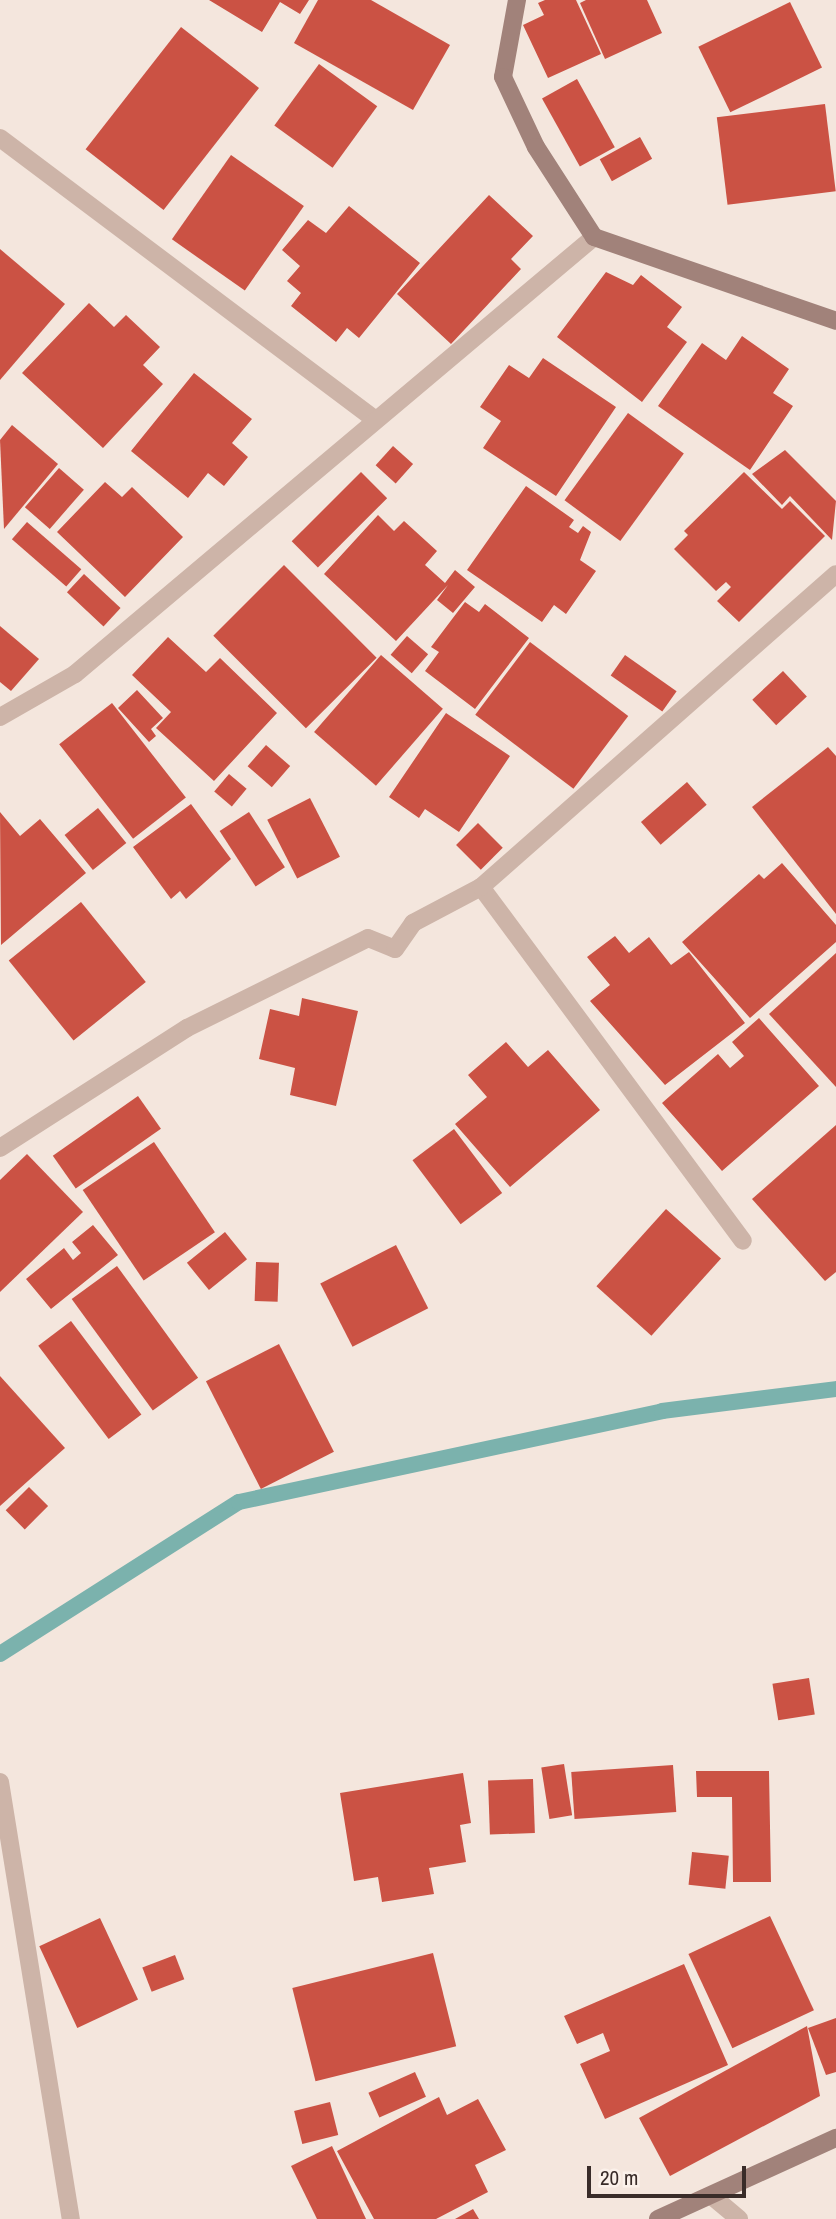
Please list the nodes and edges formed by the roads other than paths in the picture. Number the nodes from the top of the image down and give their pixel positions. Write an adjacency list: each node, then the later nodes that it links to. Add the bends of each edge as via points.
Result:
1 (517, 0): 3 (street, via 503,77 536,147)
2 (0, 138): 5 (street)
3 (593, 237): 4 (street); 5 (street)
4 (836, 321)
5 (373, 418): 7 (street, via 75,674)
6 (836, 574): 8 (street)
7 (0, 717)
8 (481, 887): 9 (street, via 412,923 395,950 368,938 187,1028); 10 (street)
9 (0, 1149)
10 (743, 1241)
11 (0, 1782): 14 (street)
12 (836, 2138): 13 (street)
13 (713, 2197): 15 (street); 16 (street)
14 (71, 2219)
15 (658, 2219)
16 (739, 2219)

